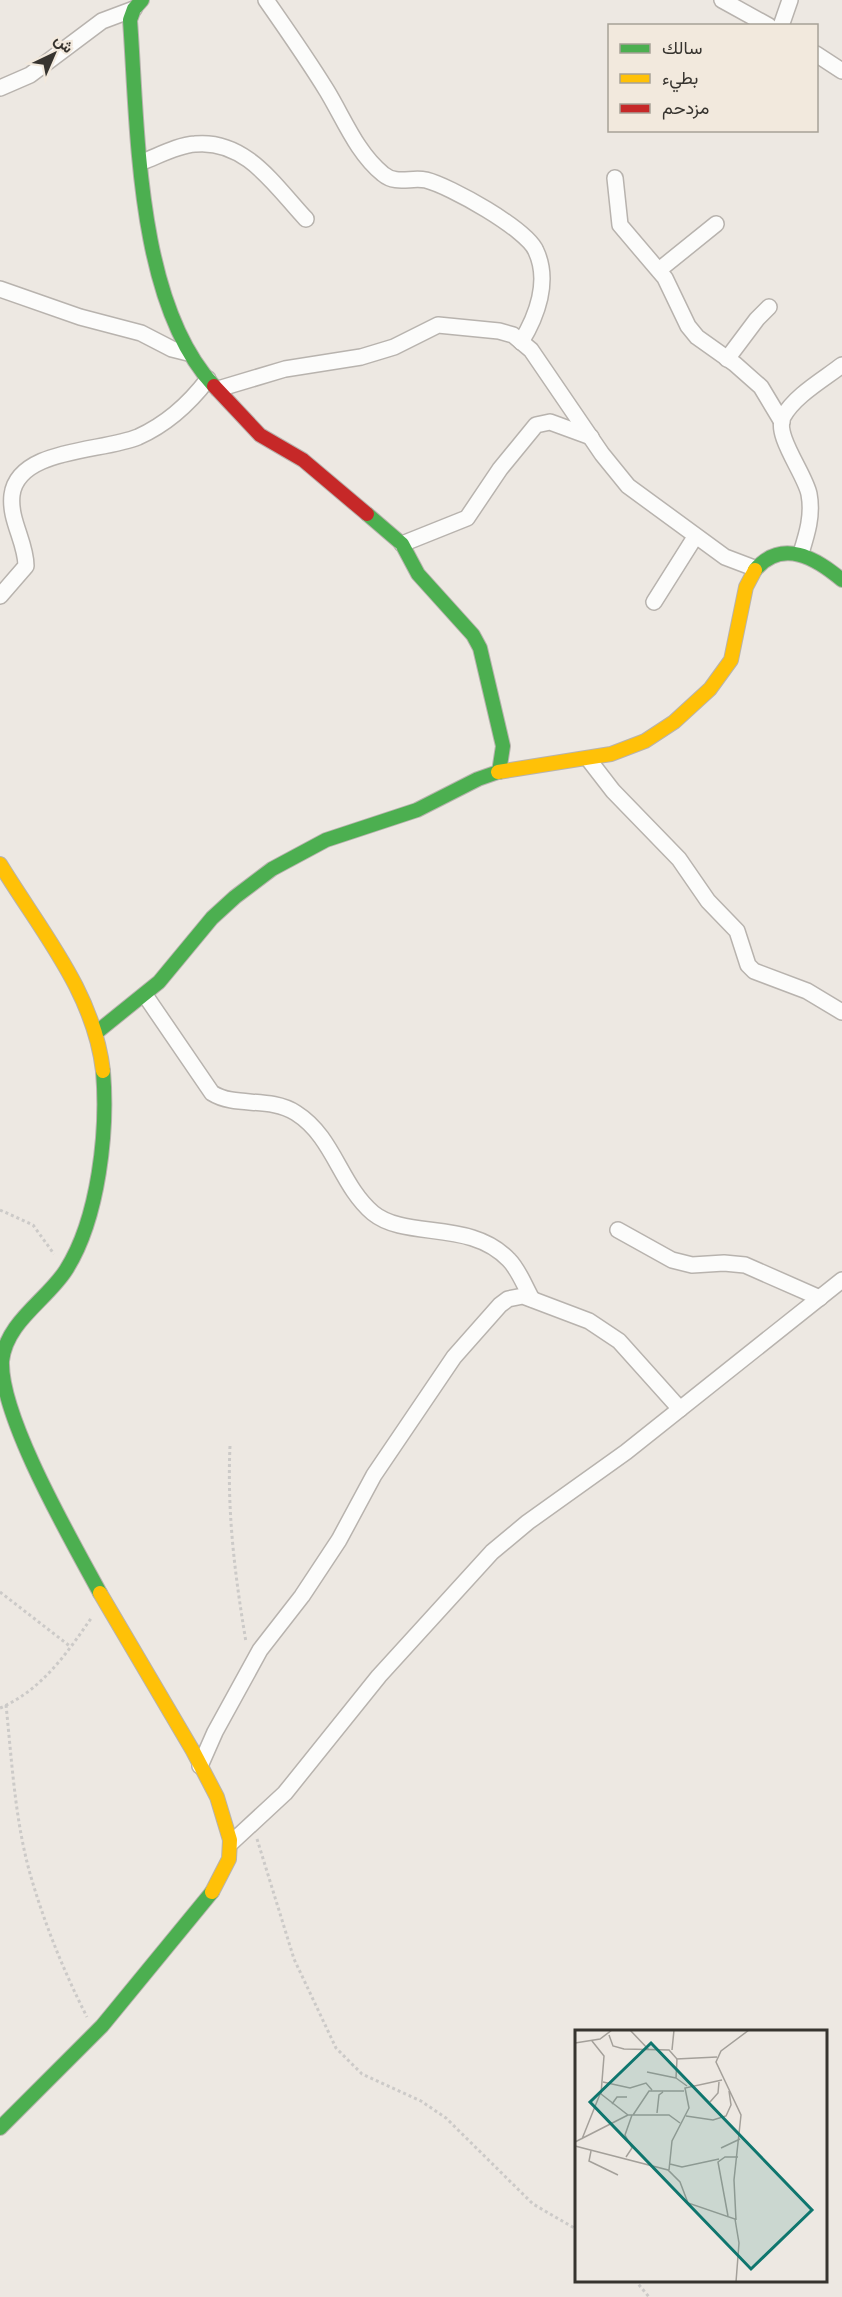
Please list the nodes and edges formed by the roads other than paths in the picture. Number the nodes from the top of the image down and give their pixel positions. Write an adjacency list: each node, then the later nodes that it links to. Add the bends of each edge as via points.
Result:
1 (266, 0): 17 (street, via 313,68 356,143 384,175 396,180 428,181 477,203 536,250 540,303)
2 (722, 0): 5 (street)
3 (790, 0): 6 (street)
4 (138, 4): 9 (street, via 102,21 30,75); 10 (street, via 130,20)
5 (766, 24)
6 (782, 24)
7 (818, 55): 8 (street)
8 (842, 71)
9 (0, 88)
10 (142, 162): 12 (street, via 193,143 233,148 259,169); 18 (street, via 147,230)
11 (615, 178): 14 (street, via 620,225)
12 (306, 219)
13 (716, 224): 14 (street)
14 (659, 270): 19 (street, via 688,326)
15 (0, 289): 18 (street, via 141,333)
16 (770, 307): 19 (street)
17 (521, 342): 21 (street, via 499,331 438,325 361,357 309,363); 23 (street, via 531,350)
18 (188, 353): 21 (street)
19 (727, 358): 22 (street, via 765,392)
20 (842, 365): 22 (street, via 789,410)
21 (213, 384): 25 (street, via 260,435 303,460); 29 (street, via 153,429 115,445 43,459 25,470 16,480 12,507 26,566)
22 (782, 422): 26 (street, via 782,433 809,495 809,527)
23 (591, 437): 24 (street, via 628,486); 25 (street, via 550,422 536,425 467,518)
24 (695, 537): 27 (street); 30 (street)
25 (402, 544): 32 (street, via 418,574 480,648 503,746)
26 (801, 553): 27 (street, via 779,554); 28 (street)
27 (754, 568): 31 (street, via 749,575 734,650 714,684 665,729)
28 (842, 580)
29 (0, 596)
30 (654, 602)
31 (589, 760): 32 (street); 35 (street, via 613,791 679,859 708,901 736,931 748,965 754,971 814,994)
32 (499, 772): 34 (street, via 416,811 360,826 324,841 270,869 231,899 168,974)
33 (0, 864): 36 (street, via 72,981)
34 (145, 994): 36 (street); 40 (street, via 212,1094 272,1102 296,1113 324,1137 358,1196 375,1214 399,1224 461,1234 492,1246 511,1262)
35 (842, 1012)
36 (97, 1032): 42 (street, via 105,1065 103,1129 84,1224 65,1271 14,1329 4,1347 2,1370 11,1412 22,1439 103,1601)
37 (618, 1230): 39 (street, via 672,1260 692,1265 745,1265)
38 (842, 1280): 39 (street)
39 (820, 1298): 41 (street)
40 (532, 1299): 41 (street, via 589,1321 619,1341); 42 (street, via 516,1297 500,1305 454,1357 374,1475 339,1540 247,1671)
41 (680, 1409): 43 (street, via 492,1552 379,1676 285,1793)
42 (200, 1766): 43 (street, via 226,1818)
43 (231, 1843): 44 (street, via 227,1865 215,1888 95,2032)
44 (0, 2128)

